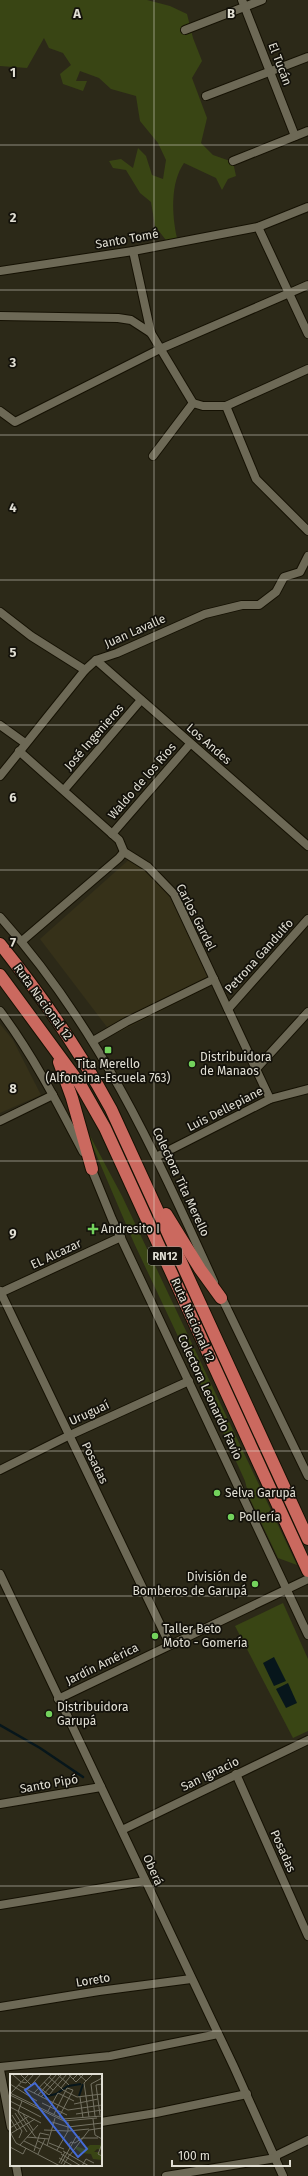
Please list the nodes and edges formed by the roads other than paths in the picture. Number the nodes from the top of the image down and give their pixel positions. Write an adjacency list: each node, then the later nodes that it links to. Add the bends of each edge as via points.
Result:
1 (262, 0): 2 (street)
2 (243, 3): 3 (street); 5 (street, El Tucán)
3 (185, 30)
4 (308, 57): 5 (street)
5 (270, 72): 6 (street); 8 (street, El Tucán)
6 (206, 96)
7 (308, 131): 8 (street)
8 (295, 136): 9 (street)
9 (233, 161)
10 (308, 207): 11 (street, Santo Tomé)
11 (258, 227): 12 (street, Santo Tomé); 15 (street)
12 (133, 251): 13 (street, Santo Tomé); 17 (street)
13 (0, 271)
14 (308, 285): 15 (street)
15 (288, 292): 18 (street); 19 (street)
16 (0, 316): 17 (street, via 118,318 132,320)
17 (151, 333): 19 (street)
18 (308, 334)
19 (160, 349): 21 (street); 23 (street, via 15,422)
20 (308, 369): 22 (street)
21 (193, 403): 22 (street, via 203,406); 24 (street)
22 (226, 406): 25 (street, via 256,479)
23 (0, 411)
24 (152, 456)
25 (308, 531)
26 (308, 556): 28 (street, Juan Lavalle, via 300,572 284,577 276,592 259,605 242,605 205,614 118,653)
27 (0, 612): 29 (street, via 31,636)
28 (96, 660): 29 (street, Juan Lavalle); 30 (street, Los Andes)
29 (85, 670): 32 (street, Juan Lavalle)
30 (142, 700): 33 (street, Los Andes); 36 (street, José Ingenieros)
31 (0, 726): 32 (street)
32 (25, 743): 34 (street, Juan Lavalle)
33 (190, 744): 37 (street, Waldo de los Ríos); 38 (street, Los Andes)
34 (19, 750): 35 (street, Juan Lavalle); 36 (street, Carlos Gardel)
35 (0, 776)
36 (64, 790): 37 (street, Carlos Gardel)
37 (112, 834): 39 (street, Carlos Gardel, via 119,840)
38 (308, 846)
39 (124, 852): 42 (street); 45 (street, Carlos Gardel, via 148,867 174,894)
40 (0, 917): 42 (street, Colectora Tita Merello)
41 (308, 919): 46 (street, Petrona Gandulfo)
42 (22, 941): 50 (street, Colectora Tita Merello)
43 (0, 944): 57 (highway, Ruta Nacional 12 / RN12, via 35,987 92,1074)
44 (0, 976): 49 (highway, Ruta Nacional 12 / RN12)
45 (214, 979): 46 (street, Carlos Gardel); 50 (street)
46 (228, 1009): 51 (street, Carlos Gardel)
47 (0, 1011): 53 (street, via 19,1036)
48 (308, 1012): 51 (street)
49 (49, 1039): 58 (highway, via 72,1098); 68 (highway, Ruta Nacional 12 / RN12, via 80,1084 105,1128 299,1554)
50 (93, 1041): 56 (street, Colectora Tita Merello, via 133,1110)
51 (256, 1069): 54 (street, Carlos Gardel)
52 (308, 1089): 54 (street, Luis Dellepiane)
53 (53, 1095): 55 (street); 58 (street, Colectora Leonardo Favio)
54 (270, 1099): 56 (street, Luis Dellepiane)
55 (0, 1121)
56 (156, 1158): 61 (street, Colectora Tita Merello)
57 (136, 1165): 61 (highway, via 200,1269); 66 (highway, Ruta Nacional 12 / RN12)
58 (92, 1169): 59 (street, Colectora Leonardo Favio)
59 (121, 1237): 60 (street, EL Alcazar); 62 (street, Colectora Leonardo Favio)
60 (0, 1292): 63 (street, Posadas)
61 (221, 1298): 65 (street, Colectora Tita Merello)
62 (189, 1380): 63 (street, Uruguaí); 69 (street, Colectora Leonardo Favio)
63 (68, 1436): 64 (street, Uruguaí); 71 (street, Posadas)
64 (0, 1470)
65 (308, 1476)
66 (308, 1540)
67 (0, 1574): 72 (street, Oberá)
68 (306, 1577): 69 (street, Jardín América)
69 (287, 1590): 70 (street, Colectora Leonardo Favio); 71 (street, Jardín América)
70 (308, 1635)
71 (170, 1645): 72 (street, Jardín América)
72 (58, 1699): 75 (street, Oberá)
73 (308, 1740): 74 (street, San Ignacio)
74 (236, 1774): 77 (street, San Ignacio); 80 (street, Posadas)
75 (102, 1787): 76 (street, Santo Pipó); 77 (street, Oberá)
76 (0, 1804)
77 (122, 1830): 78 (street, Oberá)
78 (145, 1881): 79 (street); 81 (street, Oberá)
79 (0, 1905)
80 (308, 1936)
81 (191, 1979): 82 (street, Loreto); 83 (street, Oberá)
82 (0, 2007)
83 (218, 2034): 84 (street, via 110,2056); 86 (street, Oberá)
84 (0, 2067)
85 (0, 2070): 87 (street)
86 (246, 2094): 88 (street); 90 (street, Oberá)
87 (10, 2122)
88 (102, 2122)
89 (308, 2140): 90 (street)
90 (275, 2157): 93 (street); 94 (street, Oberá)
91 (16, 2166): 92 (street)
92 (18, 2176)
93 (166, 2176)
94 (283, 2176)

